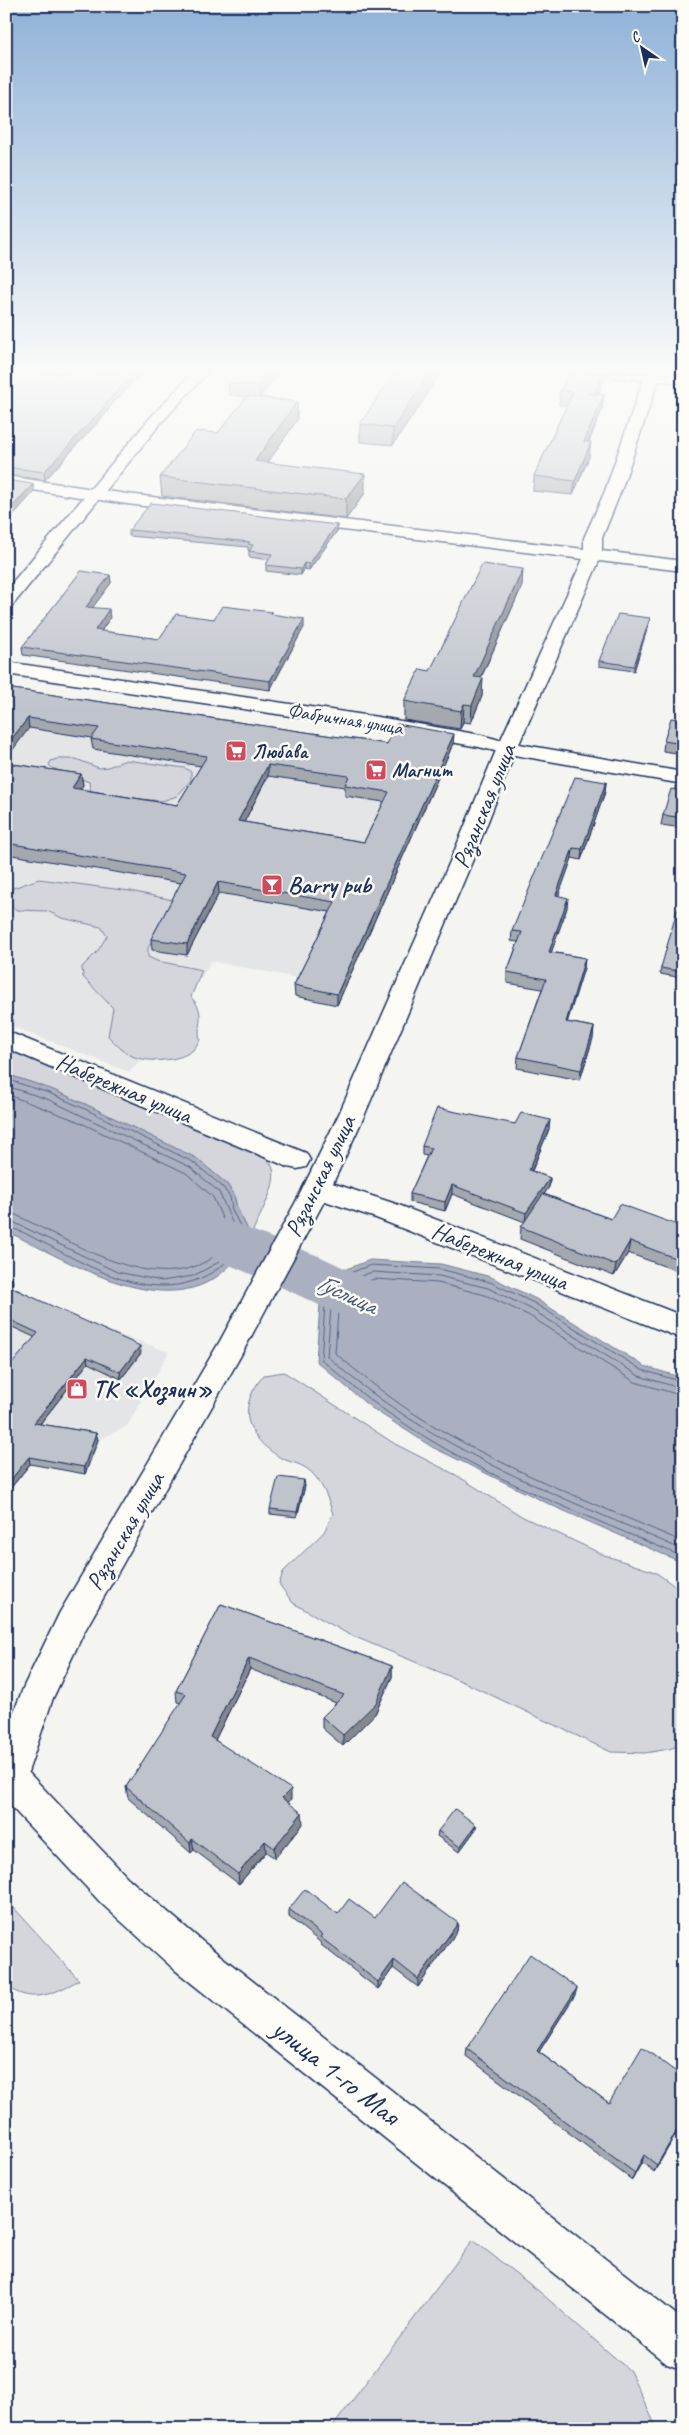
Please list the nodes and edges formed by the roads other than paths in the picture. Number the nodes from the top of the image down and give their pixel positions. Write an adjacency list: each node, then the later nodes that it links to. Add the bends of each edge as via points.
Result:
1 (44, 487): 5 (main road)
2 (100, 487): 5 (main road)
3 (614, 487): 6 (main road, Рязанская улица, via 593,538)
4 (629, 487): 6 (main road, Рязанская улица, via 609,538)
5 (94, 494): 6 (main road); 8 (main road)
6 (593, 555): 7 (main road); 10 (main road, Рязанская улица)
7 (683, 566)
8 (6, 602)
9 (6, 668): 10 (main road, Фабричная улица, via 378,723)
10 (507, 748): 11 (main road, Фабричная улица); 14 (main road, Рязанская улица, via 463,857)
11 (683, 778)
12 (6, 1039): 13 (main road, Набережная улица)
13 (297, 1160)
14 (315, 1192): 15 (main road, Набережная улица, via 386,1211); 16 (main road, Рязанская улица, via 230,1349 72,1622 36,1697)
15 (683, 1328)
16 (7, 1777): 17 (main road, улица 1-го Мая, via 115,1891 189,1956)
17 (683, 2348)

